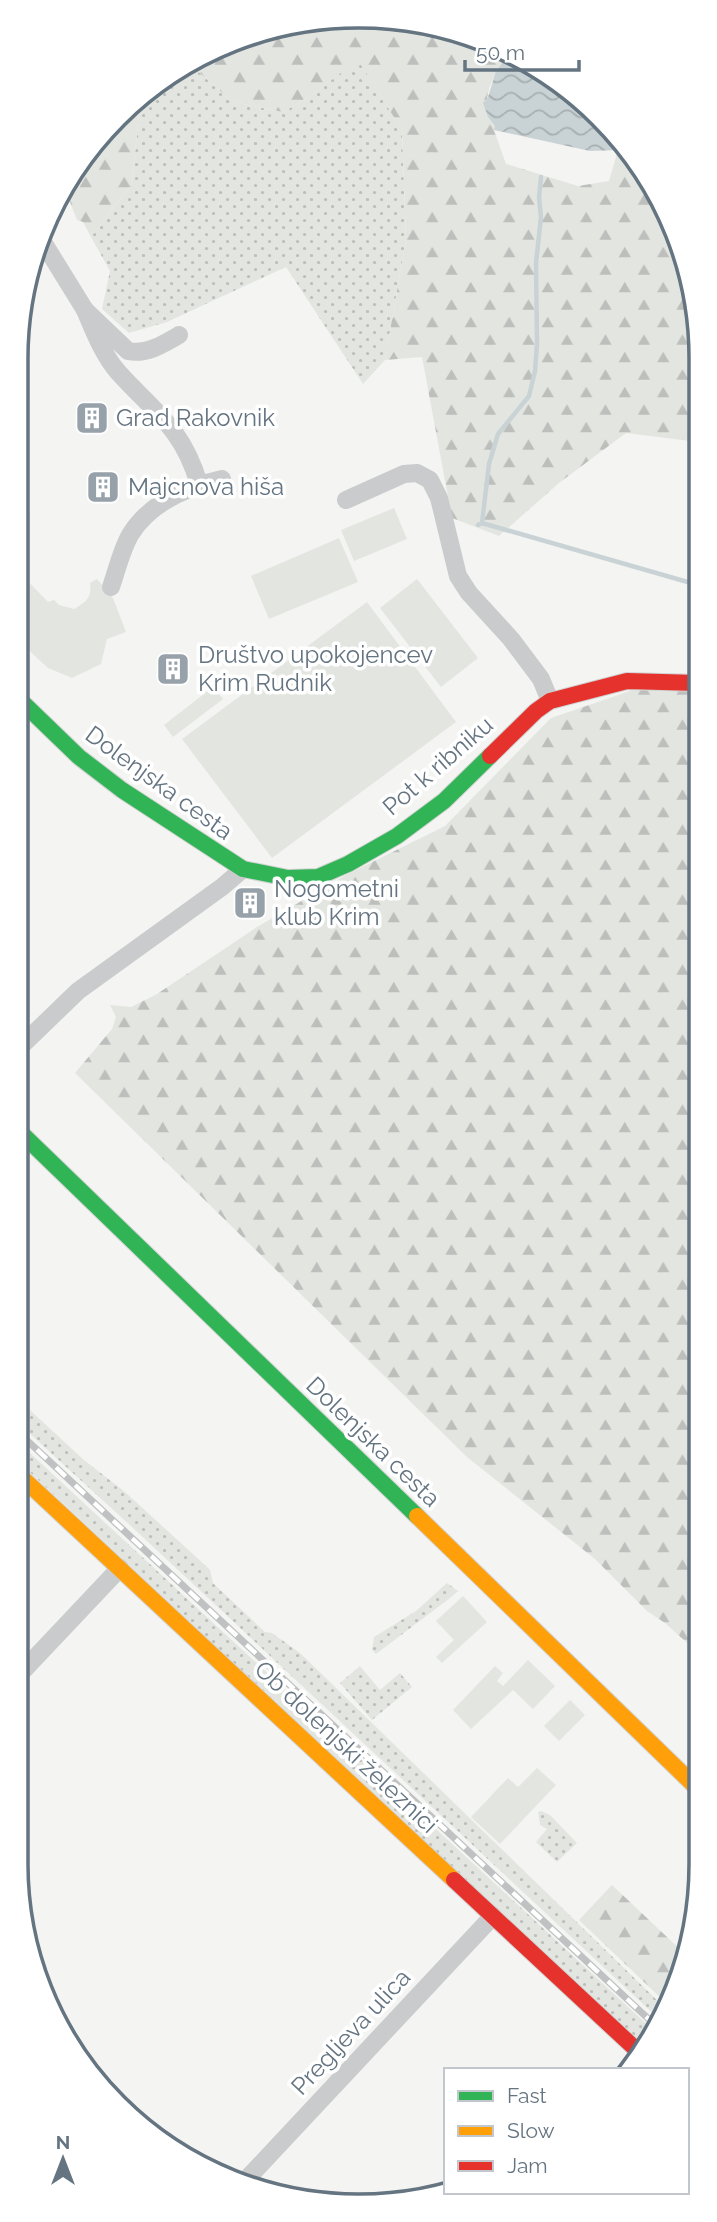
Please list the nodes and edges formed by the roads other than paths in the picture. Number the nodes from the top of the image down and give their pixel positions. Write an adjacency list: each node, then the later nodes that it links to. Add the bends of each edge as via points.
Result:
1 (47, 249): 2 (street)
2 (85, 310): 3 (street, via 128,351 154,348); 5 (street, via 117,370 179,437)
3 (179, 335)
4 (222, 479): 5 (street)
5 (199, 484): 7 (street, via 161,503 131,533)
6 (346, 500): 9 (street, via 404,474 417,472 429,480 439,498 458,576 541,679)
7 (111, 587)
8 (689, 683): 9 (street, Pot k ribniku, via 627,681)
9 (550, 701): 11 (street, Pot k ribniku, via 444,801 348,864 317,877 288,878)
10 (28, 708): 11 (street, Dolenjska cesta, via 122,790)
11 (243, 869): 12 (street, via 79,991)
12 (28, 1039)
13 (28, 1140): 17 (street, Dolenjska cesta)
14 (28, 1483): 15 (street, Ob dolenjski železnici)
15 (120, 1567): 16 (street); 18 (street, Ob dolenjski železnici)
16 (28, 1665)
17 (689, 1780)
18 (493, 1916): 19 (street, Ob dolenjski železnici); 20 (street, Pregljeva ulica)
19 (633, 2047)
20 (250, 2175)

